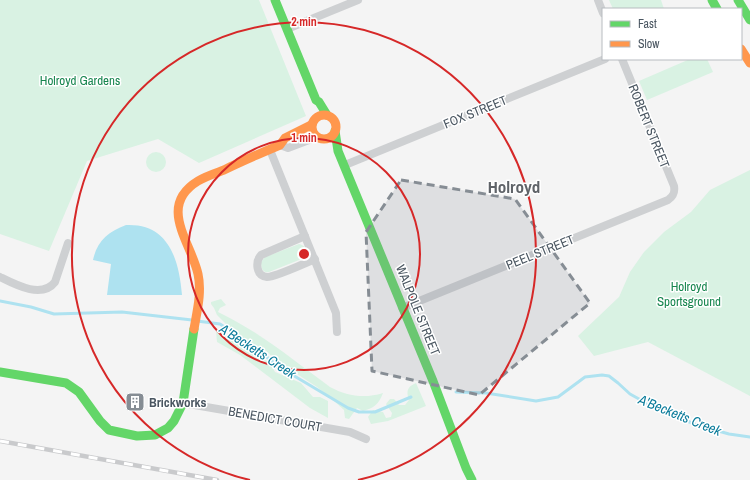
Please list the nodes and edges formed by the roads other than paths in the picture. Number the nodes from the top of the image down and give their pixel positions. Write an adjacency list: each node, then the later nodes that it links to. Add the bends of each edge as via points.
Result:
1 (275, 0): 7 (main road)
2 (358, 0): 7 (street)
3 (598, 0): 5 (street)
4 (738, 0): 6 (main road)
5 (602, 10)
6 (750, 20)
7 (287, 29): 12 (main road)
8 (742, 51): 11 (main road)
9 (602, 60): 21 (street, FOX STREET)
10 (622, 60): 22 (street, ROBERT STREET, via 674,186)
11 (750, 63)
12 (316, 100): 13 (main road); 14 (main road)
13 (327, 115): 14 (main road, via 321,115); 15 (main road, via 335,123)
14 (313, 121): 16 (main road, via 312,132); 18 (main road, via 284,138)
15 (335, 131): 17 (main road); 20 (main road, WALPOLE STREET)
16 (317, 137): 17 (main road); 18 (street, via 288,148)
17 (326, 139): 20 (main road, WALPOLE STREET)
18 (280, 145): 19 (main road)
19 (270, 150): 23 (street); 30 (main road, via 198,181 181,198 178,209 180,230 199,276 200,288)
20 (338, 151): 21 (main road, WALPOLE STREET)
21 (345, 166): 27 (main road, WALPOLE STREET)
22 (674, 193): 27 (street, PEEL STREET, via 668,200)
23 (305, 236): 25 (street); 25 (street, via 261,255 257,268 263,276 269,276)
24 (68, 244): 26 (street, via 55,282 46,290 21,287)
25 (315, 259): 28 (street, via 336,313)
26 (0, 277)
27 (402, 308): 32 (main road, WALPOLE STREET)
28 (337, 332)
29 (0, 372): 30 (main road, via 68,383 79,392 106,428 137,436 153,435 169,427 177,418)
30 (183, 403): 31 (street, BENEDICT COURT, via 350,432)
31 (366, 440)
32 (472, 480)

